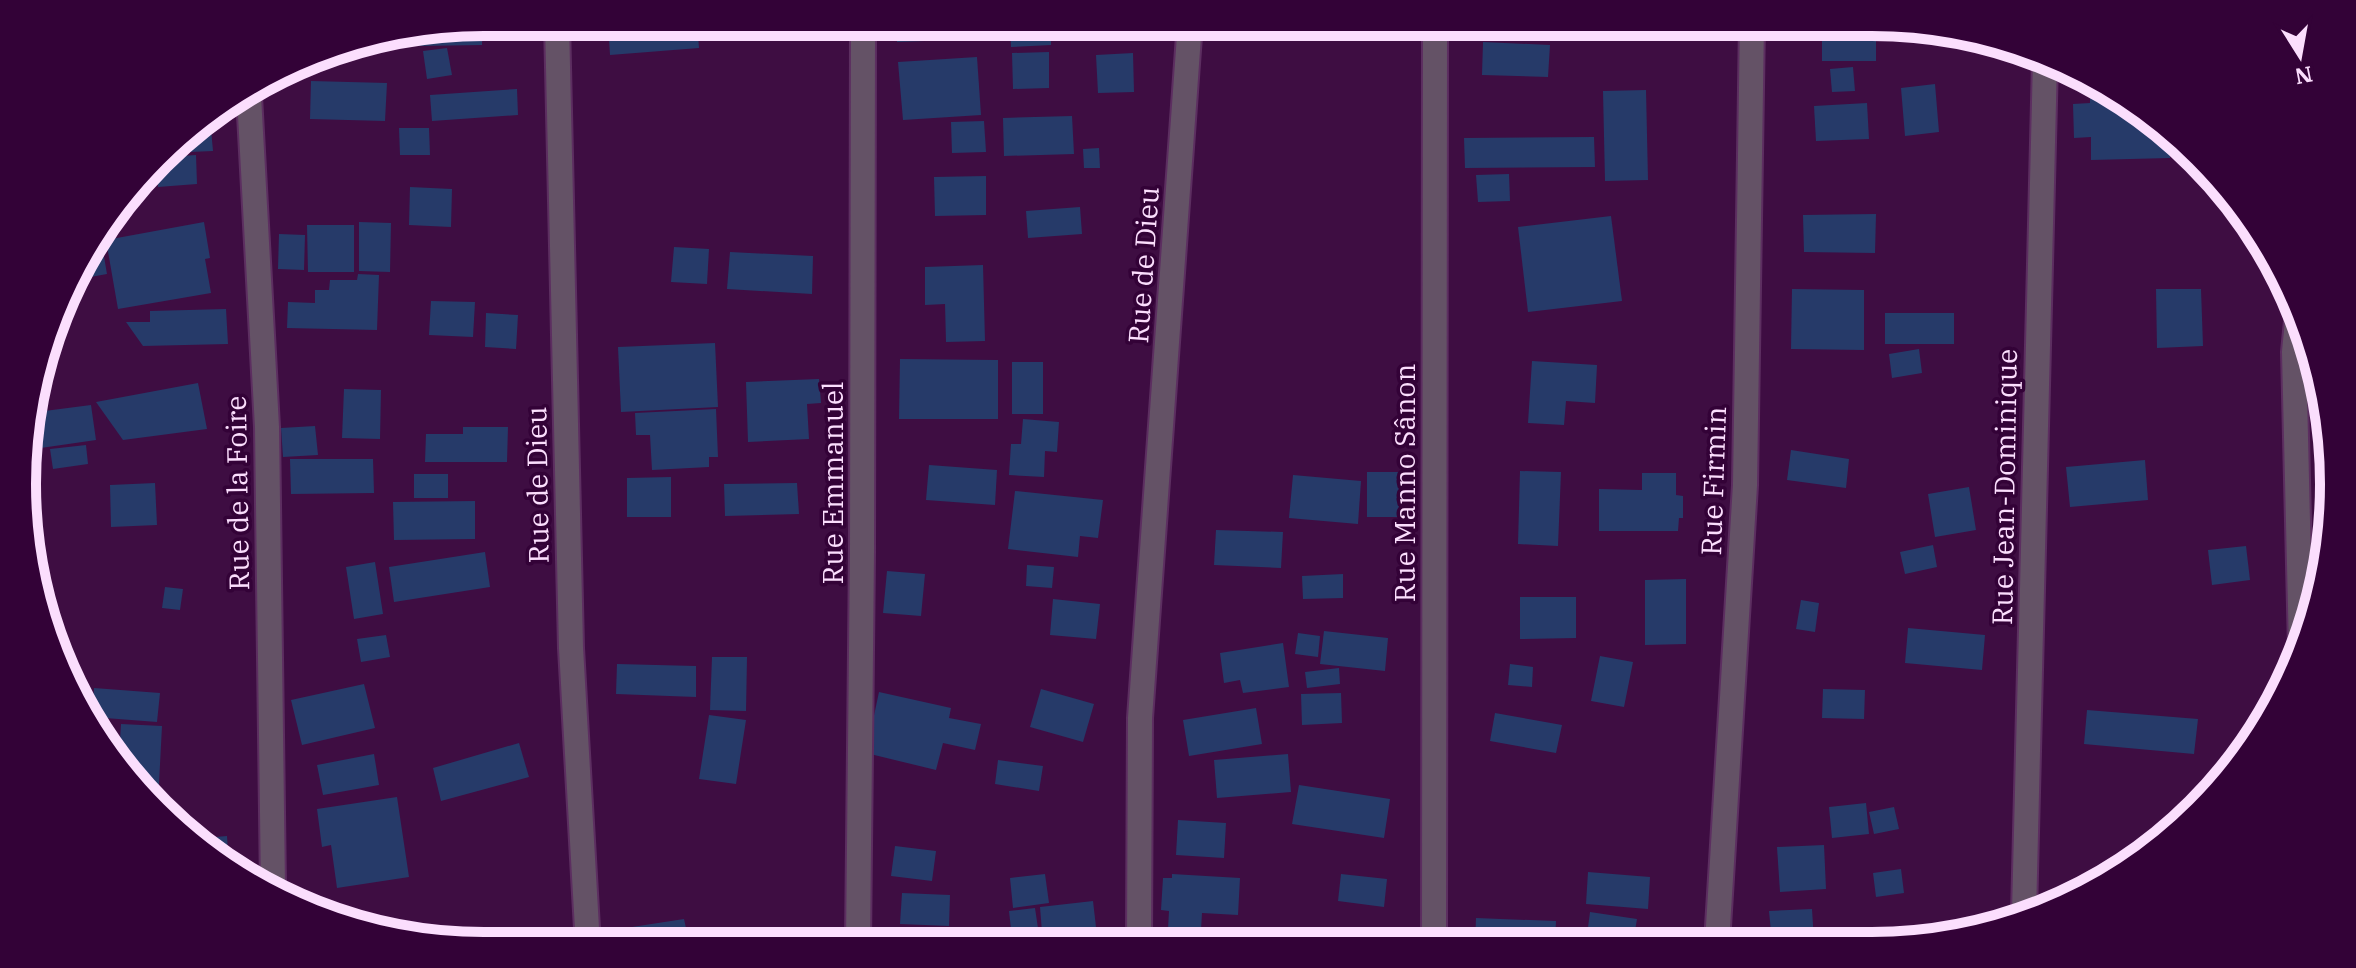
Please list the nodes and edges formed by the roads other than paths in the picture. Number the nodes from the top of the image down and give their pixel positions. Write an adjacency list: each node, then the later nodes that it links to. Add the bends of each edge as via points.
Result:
1 (557, 36): 12 (street, Rue de Dieu, via 571,648)
2 (863, 36): 13 (street, Rue Emmanuel)
3 (1189, 36): 14 (street, Rue de Dieu, via 1140,718)
4 (1435, 36): 15 (street, Rue Manno Sânon)
5 (1752, 36): 16 (street, Rue Firmin, via 1745,485)
6 (2045, 71): 11 (street, Rue Jean-Dominique)
7 (249, 103): 10 (street, Rue de la Foire, via 267,427)
8 (2295, 338): 9 (street)
9 (2300, 615)
10 (273, 879)
11 (2024, 905)
12 (587, 932)
13 (858, 932)
14 (1139, 932)
15 (1434, 932)
16 (1718, 932)

